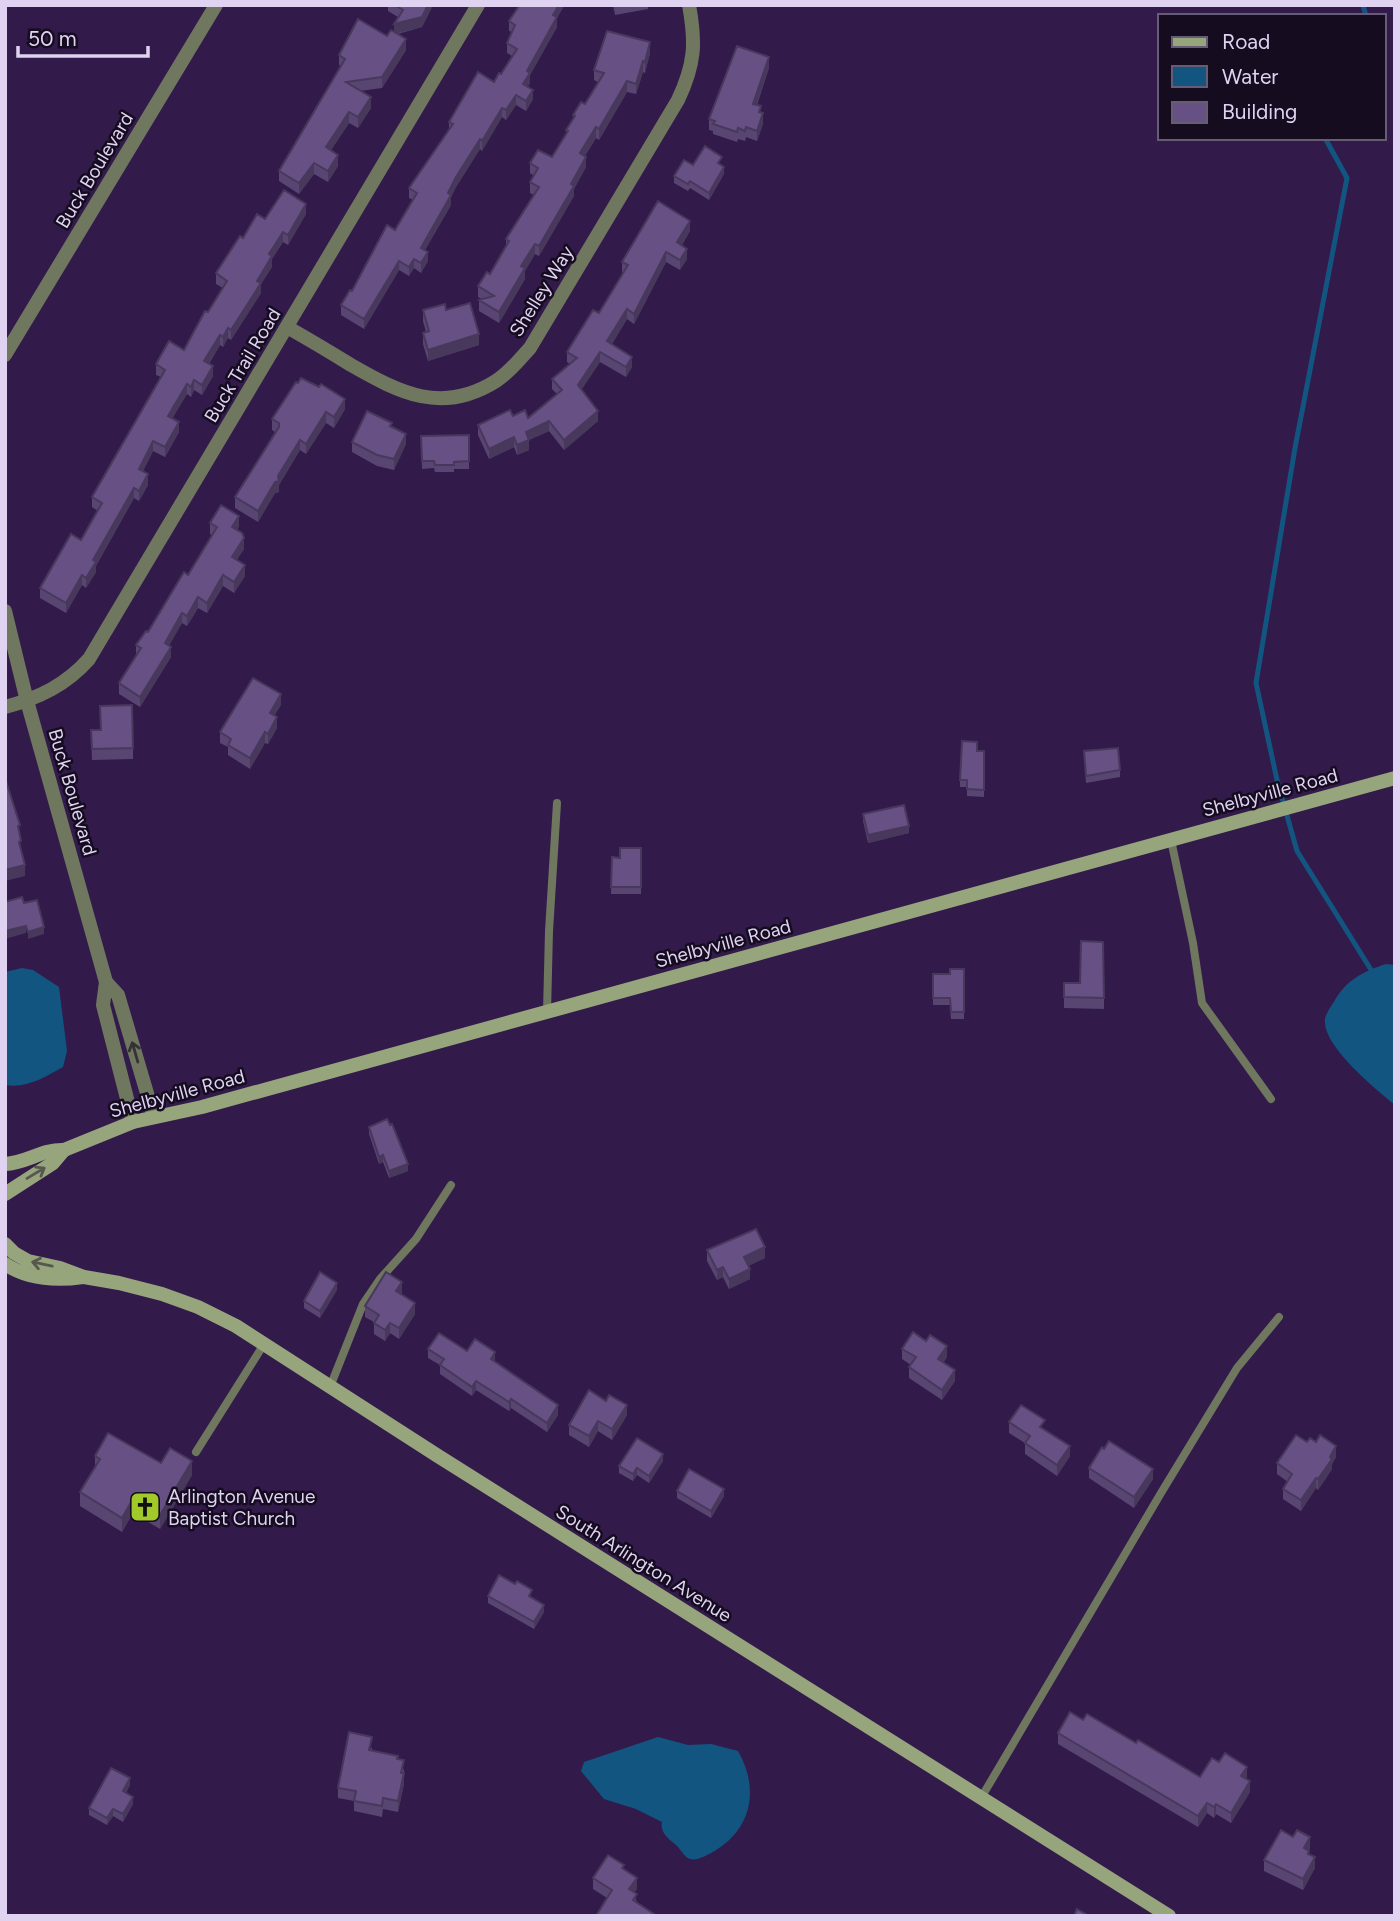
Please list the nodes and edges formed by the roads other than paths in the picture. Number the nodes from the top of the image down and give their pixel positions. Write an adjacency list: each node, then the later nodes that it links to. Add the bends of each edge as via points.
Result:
1 (216, 5): 5 (street, Buck Boulevard)
2 (478, 5): 4 (street, Buck Trail Road)
3 (689, 5): 4 (street, Shelley Way, via 694,51 678,100 530,348 500,378 461,396 414,396 389,387)
4 (287, 327): 7 (street, Buck Trail Road, via 89,659 58,687)
5 (5, 355)
6 (5, 611): 7 (street, Buck Boulevard)
7 (27, 701): 8 (street, Buck Trail Road); 12 (street, Buck Boulevard)
8 (5, 707)
9 (1395, 778): 11 (main road, Shelbyville Road)
10 (557, 803): 13 (lane)
11 (1171, 840): 13 (main road, Shelbyville Road); 14 (lane, via 1202,1003)
12 (106, 982): 15 (street, Buck Boulevard, one-way to 12, via 118,995); 16 (street, Buck Boulevard, via 103,1004)
13 (547, 1012): 15 (main road, Shelbyville Road)
14 (1271, 1099)
15 (154, 1117): 16 (main road, Shelbyville Road)
16 (133, 1122): 17 (main road, Shelbyville Road)
17 (64, 1150): 18 (main road, via 50,1149); 20 (main road, one-way to 17, via 53,1163)
18 (5, 1164)
19 (451, 1185): 26 (lane, via 416,1239 363,1304)
20 (5, 1194)
21 (5, 1244): 23 (main road, South Arlington Avenue, one-way to 21, via 28,1261)
22 (5, 1264): 23 (main road, South Arlington Avenue, via 45,1279)
23 (84, 1277): 25 (main road, South Arlington Avenue, via 186,1303)
24 (1279, 1317): 28 (lane, via 1237,1368)
25 (264, 1344): 26 (main road, South Arlington Avenue); 27 (lane)
26 (330, 1387): 28 (main road, South Arlington Avenue)
27 (196, 1452)
28 (981, 1798): 29 (main road, South Arlington Avenue)
29 (1169, 1916)

